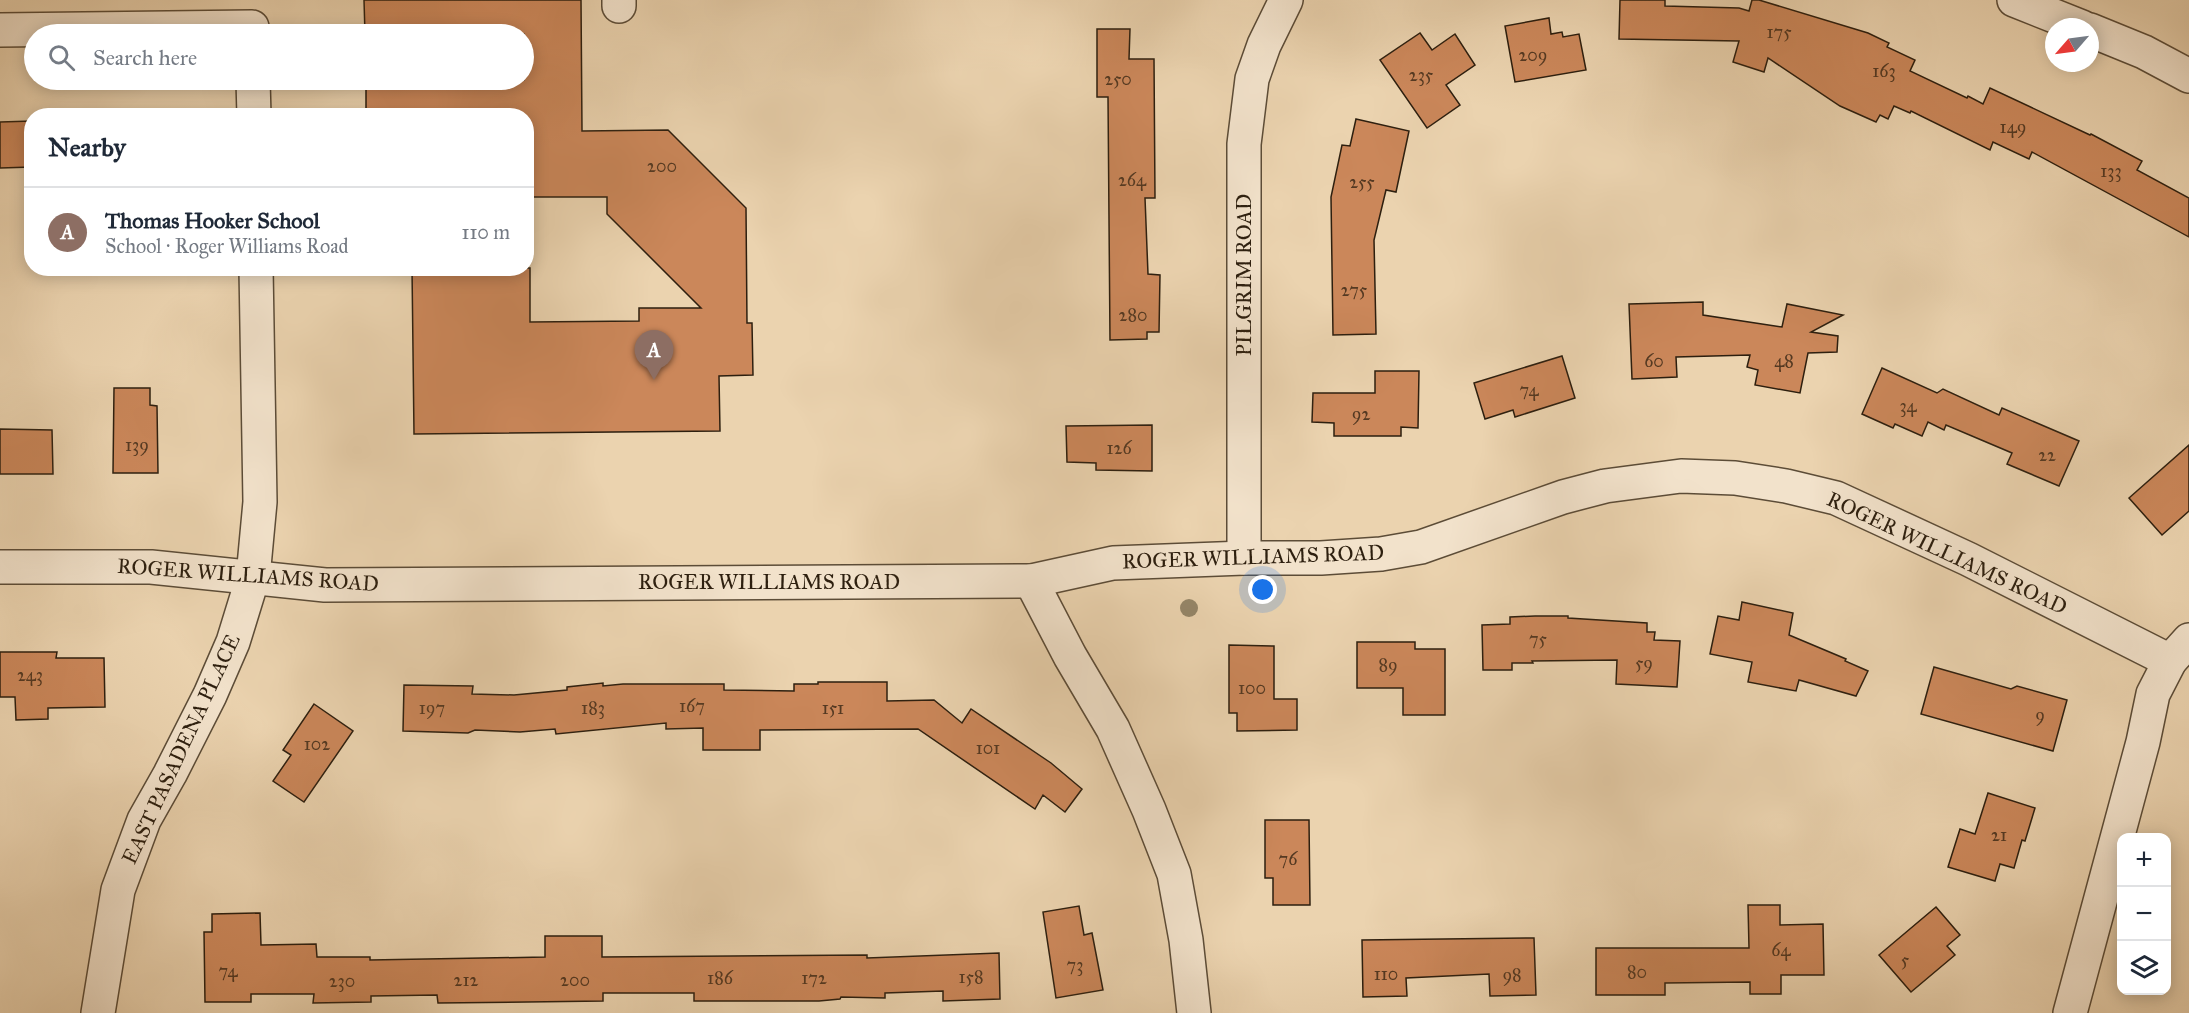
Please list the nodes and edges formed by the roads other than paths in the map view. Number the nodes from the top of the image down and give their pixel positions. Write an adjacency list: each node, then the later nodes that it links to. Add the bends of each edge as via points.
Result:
1 (1286, 0): 13 (street, PILGRIM ROAD, via 1252,79 1244,144)
2 (2014, 0): 3 (street)
3 (2059, 18)
4 (252, 20): 5 (street)
5 (151, 24)
6 (24, 29): 7 (street)
7 (0, 30)
8 (2099, 34): 9 (street)
9 (2189, 76)
10 (253, 90): 11 (street)
11 (254, 108)
12 (256, 276): 15 (street, EAST PASADENA PLACE, via 260,502)
13 (1244, 558): 16 (street, ROGER WILLIAMS ROAD, via 1113,563); 17 (street, ROGER WILLIAMS ROAD, via 1381,554 1421,547 1605,486 1681,476 1735,478 1836,498 1968,560)
14 (0, 567): 15 (street, ROGER WILLIAMS ROAD, via 150,567)
15 (253, 577): 16 (street, ROGER WILLIAMS ROAD, via 325,585); 18 (street, EAST PASADENA PLACE, via 233,642 205,705 144,820 118,890)
16 (1032, 581): 19 (street, via 1113,729 1174,874)
17 (2179, 650): 20 (street, via 2153,694)
18 (98, 1013)
19 (1194, 1013)
20 (2070, 1013)

